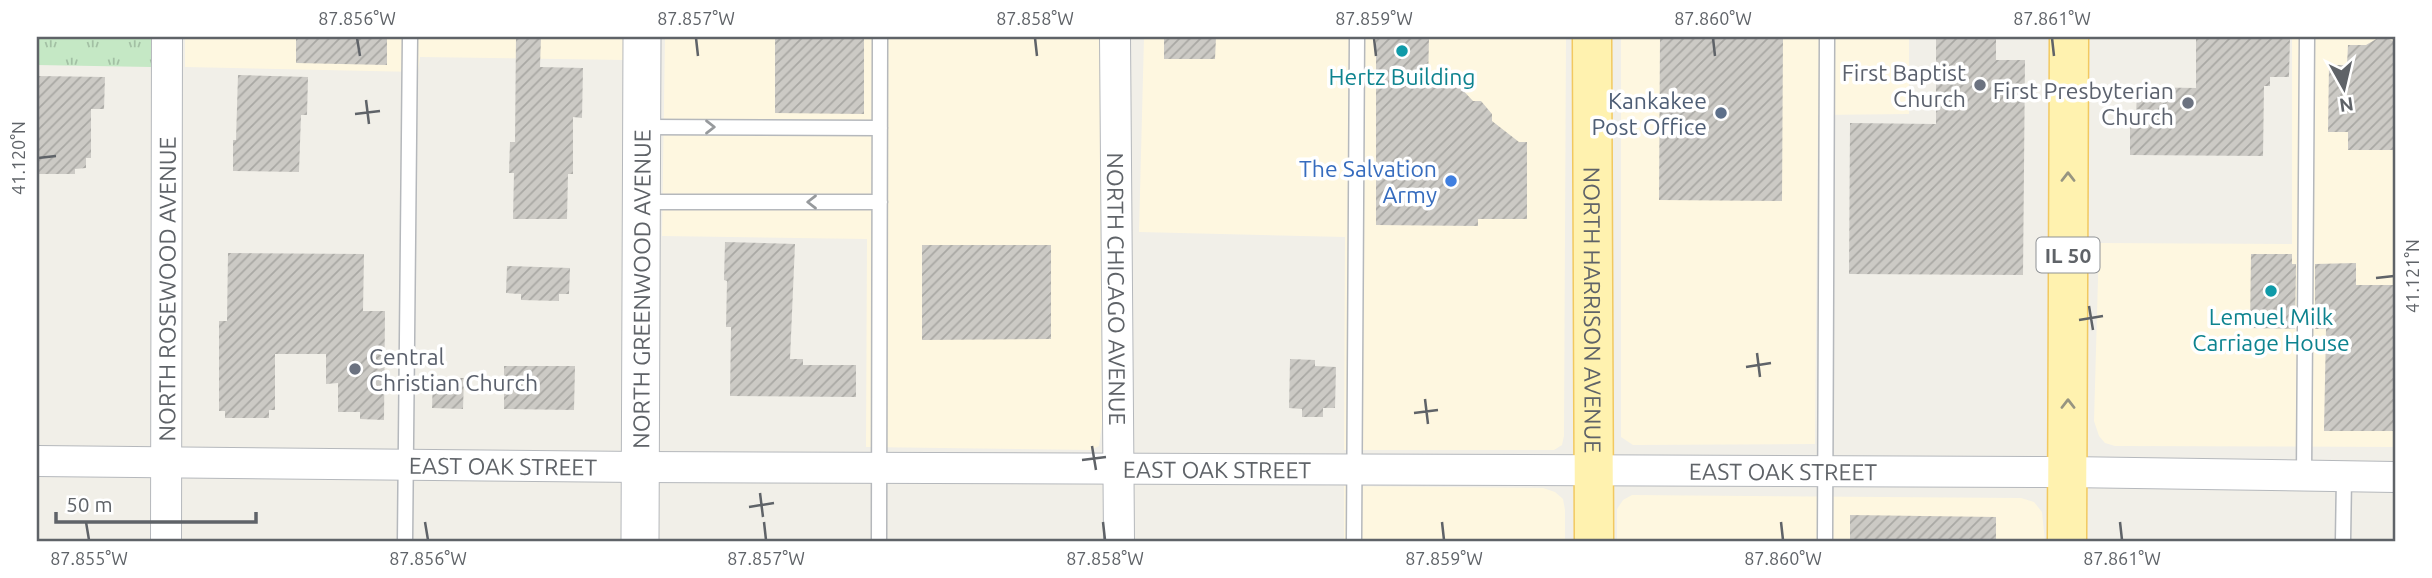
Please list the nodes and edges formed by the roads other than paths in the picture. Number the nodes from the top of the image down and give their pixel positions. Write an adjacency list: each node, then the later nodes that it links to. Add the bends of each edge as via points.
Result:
1 (167, 37): 16 (street, NORTH ROSEWOOD AVENUE)
2 (410, 37): 17 (lane)
3 (642, 37): 11 (street, NORTH GREENWOOD AVENUE)
4 (880, 37): 12 (lane)
5 (1115, 37): 20 (street, NORTH CHICAGO AVENUE)
6 (1357, 37): 21 (lane)
7 (1592, 37): 22 (main road, NORTH HARRISON AVENUE)
8 (1827, 37): 23 (lane)
9 (2069, 37): 24 (main road, IL 50, one-way to 9)
10 (2307, 37): 25 (lane)
11 (641, 127): 12 (lane, one-way to 12); 13 (street, NORTH GREENWOOD AVENUE)
12 (880, 128): 14 (lane)
13 (641, 202): 14 (lane, one-way to 13); 18 (street, NORTH GREENWOOD AVENUE)
14 (880, 202): 19 (lane)
15 (37, 461): 16 (street, EAST OAK STREET)
16 (165, 461): 17 (street, EAST OAK STREET); 28 (street, NORTH ROSEWOOD AVENUE)
17 (406, 464): 18 (street, EAST OAK STREET); 29 (lane)
18 (640, 467): 19 (street, EAST OAK STREET); 30 (street, NORTH GREENWOOD AVENUE)
19 (879, 468): 20 (street, EAST OAK STREET); 31 (lane)
20 (1119, 469): 21 (street, EAST OAK STREET); 32 (street, NORTH CHICAGO AVENUE)
21 (1355, 470): 22 (street, EAST OAK STREET); 33 (lane)
22 (1594, 472): 23 (street, EAST OAK STREET); 34 (main road, NORTH HARRISON AVENUE)
23 (1825, 472): 24 (street, EAST OAK STREET); 35 (lane)
24 (2067, 472): 25 (street, EAST OAK STREET); 36 (main road, IL 50)
25 (2304, 476): 26 (street, EAST OAK STREET)
26 (2344, 477): 27 (street, EAST OAK STREET); 37 (lane)
27 (2395, 477)
28 (166, 541)
29 (405, 541)
30 (640, 541)
31 (879, 541)
32 (1119, 541)
33 (1354, 541)
34 (1594, 541)
35 (1825, 541)
36 (2067, 541)
37 (2343, 541)

